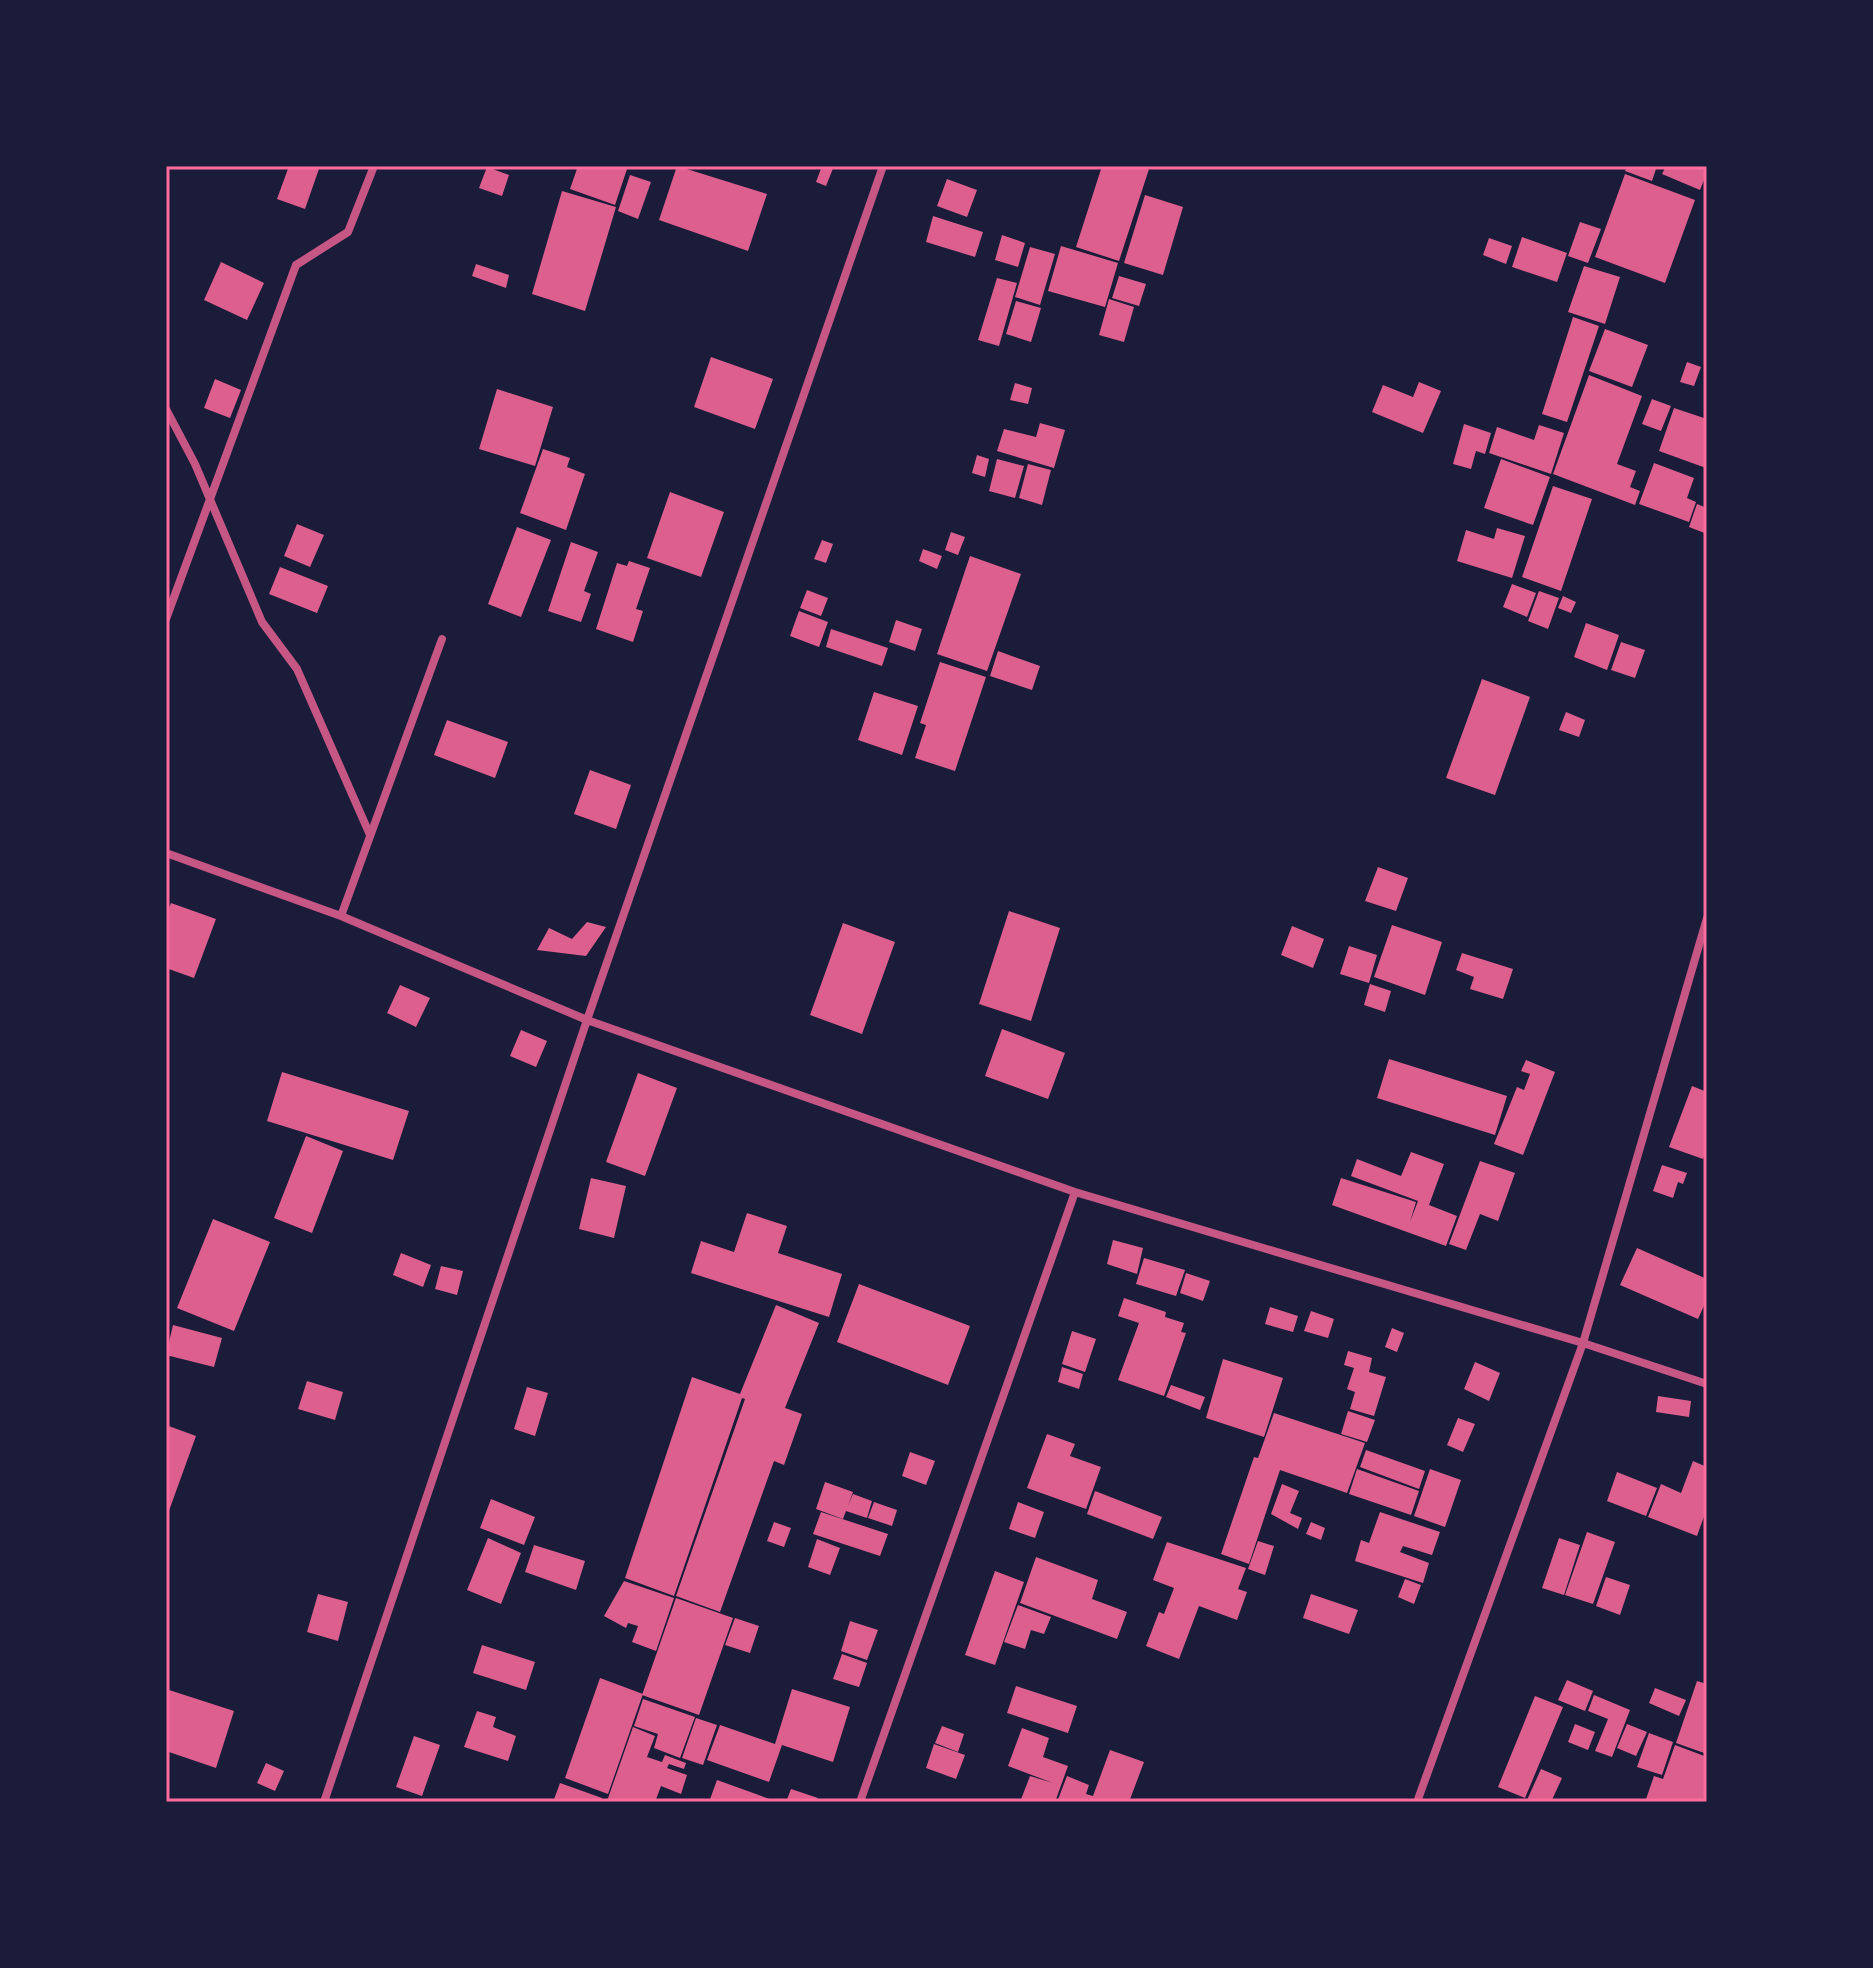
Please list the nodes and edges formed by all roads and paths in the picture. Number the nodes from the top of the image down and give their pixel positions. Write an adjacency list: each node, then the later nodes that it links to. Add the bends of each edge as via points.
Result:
1 (374, 166): 4 (street, via 348,232 296,265)
2 (883, 166): 11 (street)
3 (166, 409): 4 (street)
4 (210, 499): 5 (street); 7 (street, via 262,622 297,669)
5 (166, 619)
6 (442, 639): 7 (street)
7 (370, 835): 9 (street)
8 (166, 853): 9 (street)
9 (341, 916): 11 (street)
10 (1707, 918): 13 (street)
11 (587, 1020): 12 (street); 15 (street)
12 (1075, 1192): 13 (street); 16 (street)
13 (1583, 1343): 14 (street); 17 (street)
14 (1707, 1384)
15 (324, 1802)
16 (860, 1802)
17 (1417, 1802)

